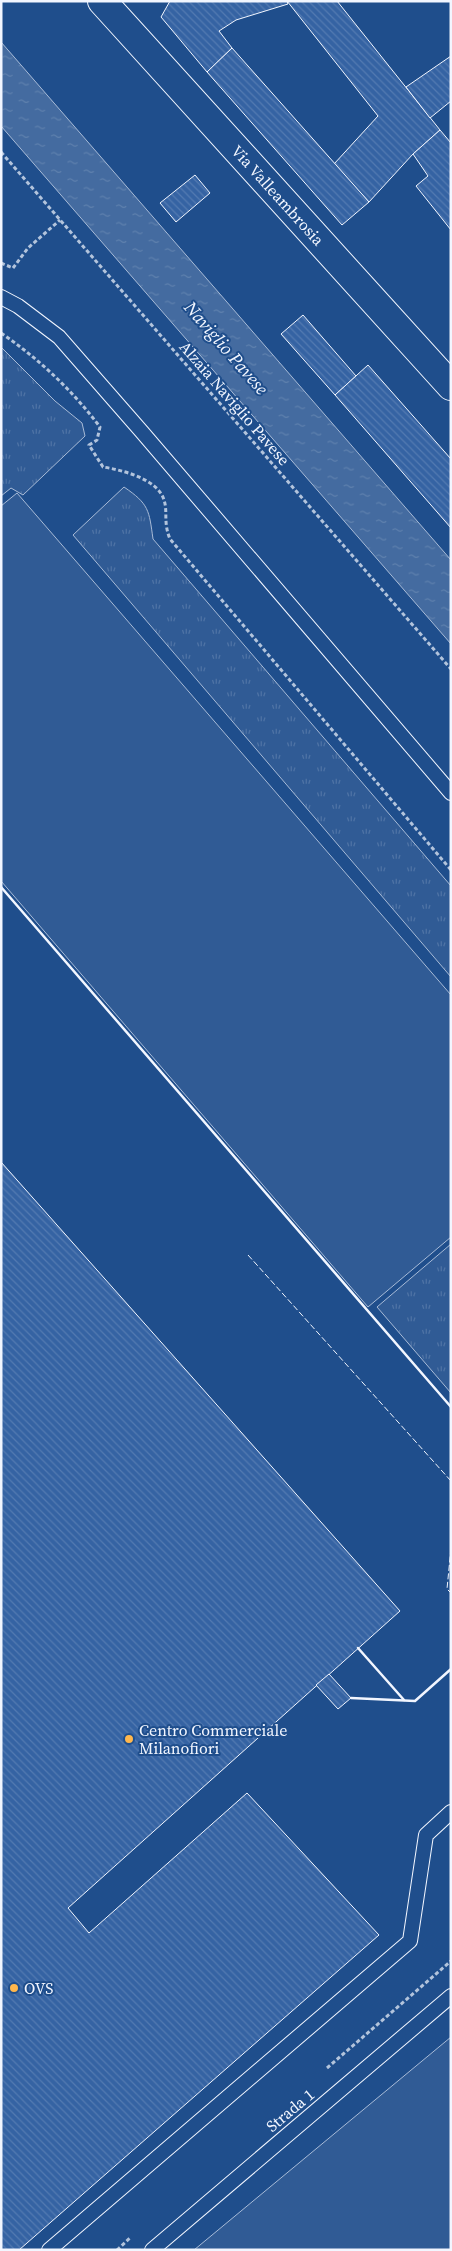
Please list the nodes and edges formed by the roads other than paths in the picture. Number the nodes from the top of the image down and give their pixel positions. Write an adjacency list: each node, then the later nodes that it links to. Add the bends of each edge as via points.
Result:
1 (103, 3): 5 (main road, Via Valleambrosia)
2 (1, 297): 4 (lane)
3 (1, 303): 4 (lane)
4 (18, 306): 6 (lane, via 59,337)
5 (451, 386)
6 (451, 793)
7 (451, 1812): 9 (lane, via 426,1835 410,1941)
8 (451, 1996): 10 (lane, Strada 1)
9 (49, 2250)
10 (152, 2250)

